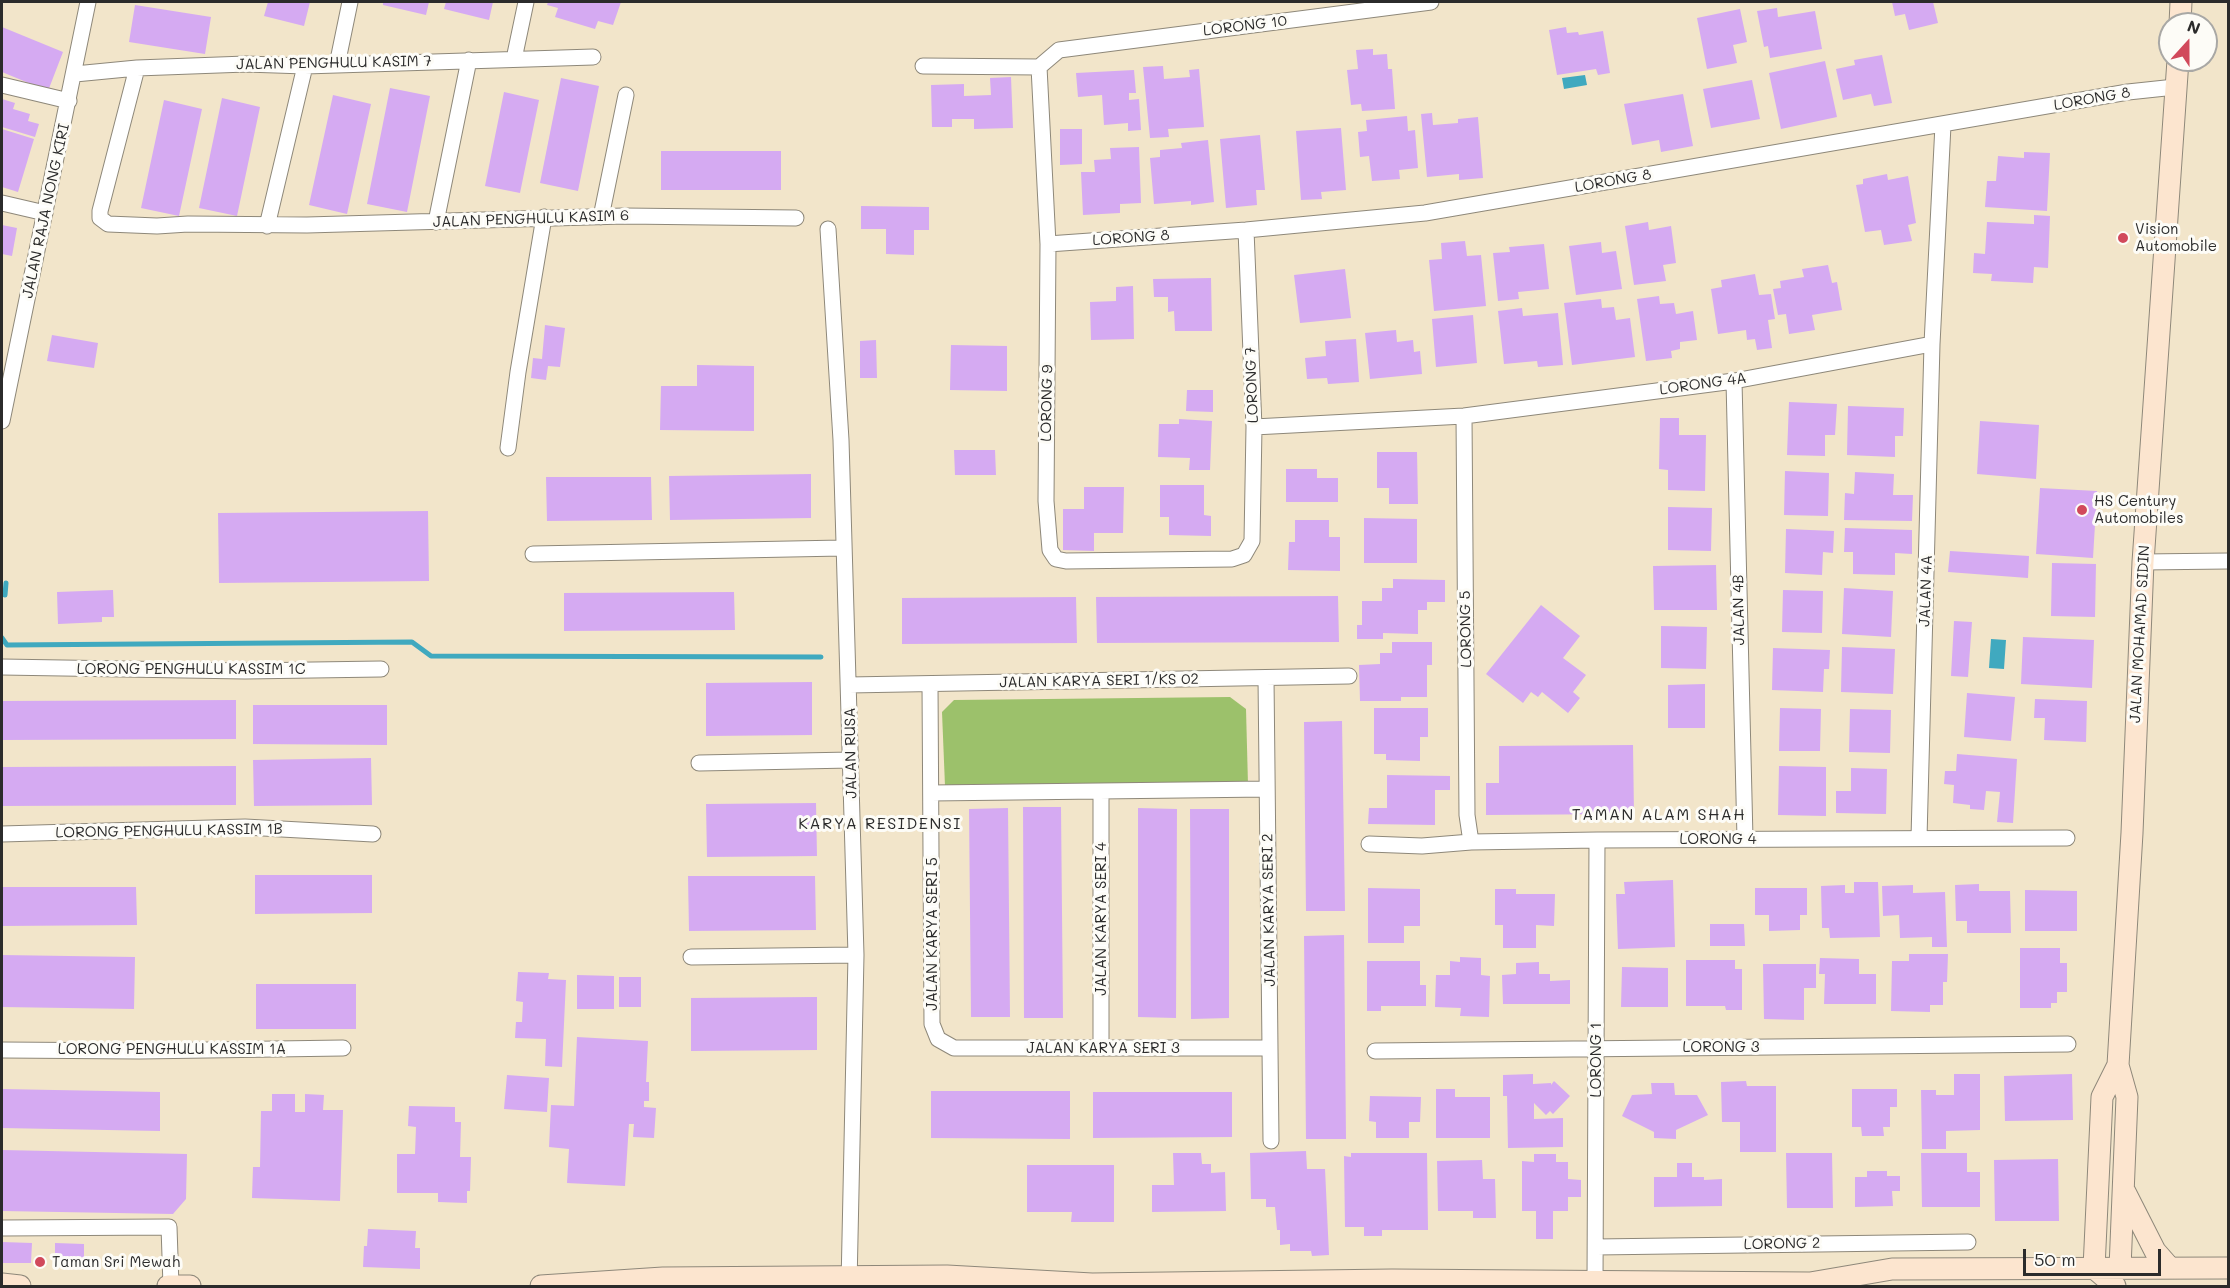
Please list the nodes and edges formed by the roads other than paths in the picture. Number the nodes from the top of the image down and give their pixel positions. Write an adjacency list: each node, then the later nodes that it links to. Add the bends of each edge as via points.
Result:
1 (88, 2): 14 (street, JALAN RAJA NONG KIRI)
2 (350, 2): 8 (street)
3 (526, 2): 6 (street)
4 (1431, 2): 11 (street, LORONG 10, via 1059,50)
5 (593, 57): 6 (street, JALAN PENGHULU KASIM 7)
6 (514, 59): 7 (street, JALAN PENGHULU KASIM 7)
7 (469, 60): 8 (street, JALAN PENGHULU KASIM 7); 25 (street)
8 (337, 65): 9 (street, JALAN PENGHULU KASIM 7)
9 (305, 66): 12 (street, JALAN PENGHULU KASIM 7); 26 (street)
10 (923, 66): 11 (street)
11 (1039, 67): 29 (street, LORONG 9)
12 (137, 68): 14 (street, JALAN PENGHULU KASIM 7); 26 (street, JALAN PENGHULU KASIM 6, via 100,218 108,224)
13 (2177, 72): 16 (main road, JALAN MOHAMAD SIDIN)
14 (75, 74): 18 (street, JALAN RAJA NONG KIRI)
15 (2, 85): 18 (street)
16 (2175, 87): 19 (street, LORONG 8); 41 (main road, JALAN MOHAMAD SIDIN)
17 (627, 95): 22 (street)
18 (69, 101): 21 (street, JALAN RAJA NONG KIRI)
19 (1943, 124): 28 (street, LORONG 8, via 1425,213); 30 (street)
20 (2, 203): 21 (street)
21 (45, 213): 31 (street, JALAN RAJA NONG KIRI)
22 (602, 217): 23 (street, JALAN PENGHULU KASIM 6); 24 (street, JALAN PENGHULU KASIM 6)
23 (544, 218): 25 (street, JALAN PENGHULU KASIM 6); 36 (street)
24 (796, 219)
25 (436, 222): 26 (street, JALAN PENGHULU KASIM 6)
26 (267, 226)
27 (828, 230): 38 (street, JALAN RUSA, via 841,440)
28 (1246, 230): 29 (street, LORONG 8); 35 (street, LORONG 7)
29 (1048, 244): 37 (street, LORONG 9, via 1046,501 1050,550 1056,559 1232,559 1244,555)
30 (1932, 344): 32 (street, LORONG 4A); 55 (street, JALAN 4A)
31 (8, 362): 34 (street, JALAN RAJA NONG KIRI)
32 (1734, 381): 33 (street, LORONG 4A); 57 (street, JALAN 4B)
33 (1464, 416): 35 (street, LORONG 4A); 59 (street, LORONG 5, via 1467,815)
34 (2, 421)
35 (1254, 428): 37 (street, LORONG 7)
36 (508, 448)
37 (1252, 541)
38 (843, 548): 39 (street); 47 (street, JALAN RUSA)
39 (533, 554)
40 (2229, 561): 41 (street)
41 (2143, 562): 71 (main road, JALAN MOHAMAD SIDIN)
42 (2, 667): 43 (street, LORONG PENGHULU KASSIM 1C)
43 (381, 669)
44 (1349, 676): 45 (street, JALAN KARYA SERI 1/KS 02)
45 (1266, 678): 46 (street, JALAN KARYA SERI 1/KS 02); 50 (street, JALAN KARYA SERI 2)
46 (930, 684): 47 (street, JALAN KARYA SERI 1/KS 02); 52 (street, JALAN KARYA SERI 5)
47 (849, 686): 48 (street, JALAN RUSA)
48 (851, 760): 49 (street); 61 (street, JALAN RUSA)
49 (699, 763)
50 (1267, 789): 51 (street); 67 (street, JALAN KARYA SERI 2)
51 (1101, 791): 52 (street); 66 (street, JALAN KARYA SERI 4)
52 (931, 793): 63 (street, JALAN KARYA SERI 5, via 932,1024)
53 (2, 834): 54 (street, LORONG PENGHULU KASSIM 1B, via 246,827)
54 (373, 834)
55 (1919, 838): 56 (street, LORONG 4); 57 (street, LORONG 4)
56 (2067, 838)
57 (1745, 839): 58 (street, LORONG 4)
58 (1597, 840): 59 (street, LORONG 4); 68 (street, LORONG 1)
59 (1471, 842): 60 (street, LORONG 4, via 1422,846)
60 (1369, 844)
61 (856, 955): 62 (street); 81 (street, JALAN RUSA)
62 (691, 957)
63 (938, 1039): 66 (street, JALAN KARYA SERI 3, via 954,1048)
64 (2068, 1044): 68 (street, LORONG 3)
65 (343, 1047): 69 (street, LORONG PENGHULU KASSIM 1A)
66 (1101, 1048): 67 (street, JALAN KARYA SERI 3)
67 (1270, 1048): 72 (street, JALAN KARYA SERI 2)
68 (1596, 1048): 70 (street, LORONG 3); 76 (street, LORONG 1)
69 (2, 1050)
70 (1375, 1051)
71 (2118, 1065): 73 (main road, JALAN MOHAMAD SIDIN, via 2127,1097); 79 (main road, JALAN MOHAMAD SIDIN, via 2102,1097)
72 (1271, 1141)
73 (2124, 1182): 77 (main road, via 2125,1194 2155,1251); 79 (main road, JALAN MOHAMAD SIDIN)
74 (2, 1228): 86 (street, via 169,1227)
75 (1968, 1242): 76 (street, LORONG 2)
76 (1596, 1247): 80 (street, LORONG 1)
77 (2170, 1268): 78 (main road); 79 (main road)
78 (2229, 1268)
79 (2108, 1278): 85 (main road, via 1893,1269)
80 (1595, 1280): 82 (main road); 85 (main road)
81 (849, 1282): 84 (main road, via 946,1276); 89 (main road, via 663,1278)
82 (1414, 1283): 84 (main road)
83 (2, 1284): 87 (main road)
84 (1092, 1284): 90 (main road)
85 (1798, 1284): 91 (main road)
86 (170, 1286): 88 (main road)
87 (20, 1287)
88 (190, 1287)
89 (541, 1287)
90 (1069, 1287)
91 (1834, 1287)

